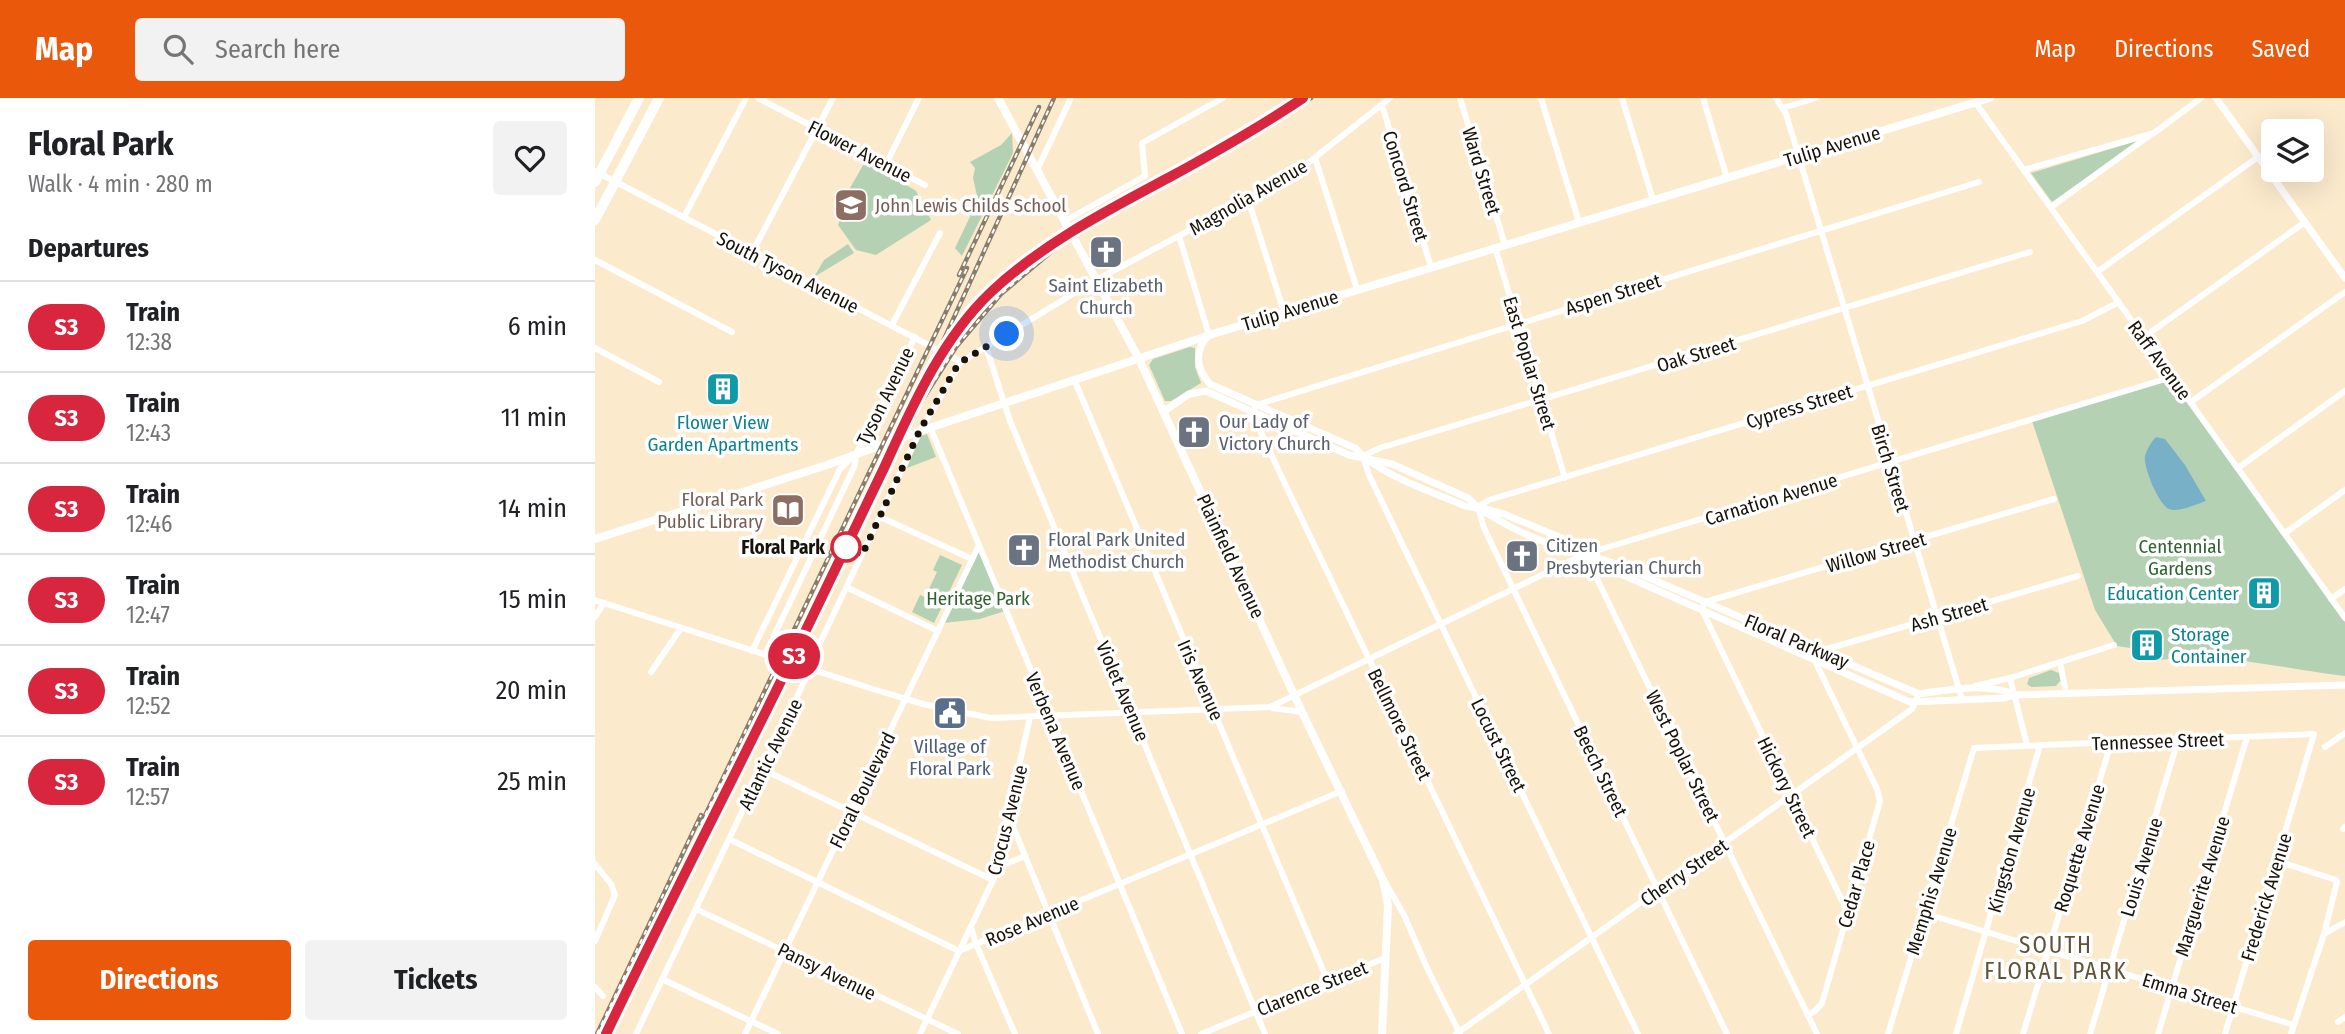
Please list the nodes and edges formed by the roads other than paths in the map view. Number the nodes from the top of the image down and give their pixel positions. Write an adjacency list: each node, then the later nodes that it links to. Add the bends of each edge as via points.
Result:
1 (659, 98): 33 (main road)
2 (746, 98): 39 (street)
3 (758, 98): 23 (street, Flower Avenue)
4 (833, 98): 23 (street)
5 (919, 98): 28 (street)
6 (998, 98): 29 (main road, Plainfield Avenue)
7 (1071, 98): 29 (street)
8 (1223, 98): 41 (street, via 1142,143 1145,176)
9 (1390, 98): 21 (street, Magnolia Avenue)
10 (1460, 98): 47 (street, Ward Street)
11 (1541, 98): 42 (street)
12 (1622, 98): 37 (street)
13 (1703, 98): 32 (street)
14 (1776, 98): 22 (street, Birch Street)
15 (1816, 98): 22 (street)
16 (1988, 98): 20 (main road, Tulip Avenue)
17 (2201, 98): 24 (street)
18 (2216, 98): 26 (street)
19 (635, 99): 31 (main road)
20 (1975, 102): 25 (main road, Tulip Avenue); 30 (street, Raff Avenue)
21 (1382, 105): 27 (street, Magnolia Avenue); 51 (street, Concord Street)
22 (1783, 108): 25 (street, Birch Street)
23 (817, 129): 28 (street, Flower Avenue); 49 (street)
24 (2154, 133): 30 (street); 38 (street)
25 (1798, 156): 32 (main road, Tulip Avenue); 44 (street, Birch Street)
26 (2258, 157): 43 (street); 52 (street)
27 (1315, 159): 36 (street, Magnolia Avenue); 55 (street)
28 (885, 164): 35 (street, Flower Avenue)
29 (1037, 170): 41 (main road, Plainfield Avenue)
30 (2024, 170): 38 (street, Raff Avenue)
31 (596, 176): 33 (street, South Tyson Avenue)
32 (1727, 178): 37 (main road, Tulip Avenue)
33 (615, 182): 39 (street, South Tyson Avenue); 40 (main road)
34 (1979, 182): 44 (street, Aspen Street)
35 (925, 185)
36 (1248, 199): 46 (street, Magnolia Avenue); 59 (street)
37 (1653, 200): 42 (main road, Tulip Avenue)
38 (2051, 207): 52 (street, Raff Avenue)
39 (684, 217): 49 (street, South Tyson Avenue)
40 (595, 220)
41 (1065, 221): 54 (main road, Plainfield Avenue)
42 (1579, 222): 47 (main road, Tulip Avenue)
43 (2305, 222): 53 (street); 65 (street)
44 (1820, 230): 58 (street, Birch Street); 60 (street, Aspen Street)
45 (940, 233): 61 (street)
46 (1179, 236): 54 (street, Magnolia Avenue); 63 (street)
47 (1500, 246): 51 (main road, Tulip Avenue); 60 (street, East Poplar Street)
48 (2030, 252): 58 (street, Oak Street)
49 (753, 253): 61 (street, South Tyson Avenue)
50 (595, 260): 62 (street)
51 (1431, 267): 55 (main road, Tulip Avenue)
52 (2097, 272): 57 (street, Raff Avenue)
53 (2345, 278)
54 (1096, 280): 66 (street, Magnolia Avenue); 68 (main road, Plainfield Avenue)
55 (1357, 289): 59 (main road, Tulip Avenue)
56 (2345, 292): 77 (street)
57 (2119, 302): 65 (street, Raff Avenue); 73 (street, Cypress Street, via 2082,321)
58 (1844, 309): 73 (street, Birch Street); 76 (street, Oak Street)
59 (1283, 312): 63 (main road, Tulip Avenue)
60 (1517, 323): 76 (street, East Poplar Street); 79 (street, Aspen Street)
61 (891, 326): 64 (street, South Tyson Avenue)
62 (732, 332)
63 (1209, 335): 68 (main road, Tulip Avenue); 74 (street, via 1198,356)
64 (915, 337): 69 (street, South Tyson Avenue); 85 (street, Tyson Avenue)
65 (2144, 337): 70 (street, Raff Avenue)
66 (986, 347): 69 (street, Magnolia Avenue); 78 (street, Violet Avenue)
67 (595, 348): 72 (street)
68 (1139, 359): 71 (main road, Tulip Avenue); 80 (main road, Plainfield Avenue)
69 (961, 362): 82 (street, Atlantic Avenue)
70 (2172, 377): 77 (street, Raff Avenue); 87 (street, Carnation Avenue)
71 (1075, 379): 78 (main road, Tulip Avenue); 137 (street, Iris Avenue)
72 (659, 382)
73 (1867, 386): 87 (street, Birch Street); 89 (street, Cypress Street)
74 (1208, 388): 79 (street, Floral Parkway); 80 (street, via 1189,394)
75 (2345, 391): 88 (street)
76 (1542, 400): 86 (street, Oak Street); 89 (street, East Poplar Street)
77 (2191, 402): 88 (street, Raff Avenue)
78 (1005, 403): 81 (main road, Tulip Avenue); 139 (street, Violet Avenue)
79 (1254, 409): 83 (street, Floral Parkway); 84 (street, Floral Parkway); 120 (street, Bellmore Street)
80 (1163, 412): 130 (main road, Plainfield Avenue)
81 (930, 427): 82 (main road, Tulip Avenue); 97 (street, Verbena Avenue)
82 (920, 430): 85 (main road, Tulip Avenue); 93 (street, Atlantic Avenue)
83 (1315, 431): 84 (street); 86 (street, Floral Parkway)
84 (1312, 439): 86 (street, Floral Parkway, via 1351,456)
85 (856, 454): 95 (main road, Tulip Avenue); 117 (street, via 839,469); 119 (street, via 855,465)
86 (1363, 456): 92 (street, Floral Parkway, via 1388,472 1429,485 1465,506); 111 (street, Locust Street)
87 (1890, 463): 96 (street, Birch Street); 98 (street, Carnation Avenue)
88 (2238, 468): 94 (street, Raff Avenue)
89 (1565, 478): 92 (street, Cypress Street)
90 (2345, 490): 94 (street)
91 (2054, 499): 96 (street, Willow Street)
92 (1478, 507): 98 (street, Floral Parkway, via 1500,522 1564,540); 102 (street, Beech Street)
93 (880, 517): 99 (street); 101 (street, Atlantic Avenue)
94 (2285, 533): 104 (street, Raff Avenue)
95 (595, 539)
96 (1913, 541): 107 (street, Willow Street); 109 (street, Birch Street)
97 (979, 545): 99 (street, Floral Boulevard); 141 (street, Verbena Avenue)
98 (1585, 554): 102 (street, Carnation Avenue); 107 (street, Floral Parkway, via 1616,572); 159 (street, West Poplar Street)
99 (972, 559): 113 (street, Floral Boulevard)
100 (2078, 576): 109 (street, Ash Street)
101 (846, 587): 113 (street); 124 (street, Atlantic Avenue)
102 (1513, 588): 111 (street, Carnation Avenue); 169 (street, Beech Street)
103 (2345, 589): 104 (street)
104 (2331, 598): 110 (street, Raff Avenue)
105 (595, 600): 106 (street, Carnation Avenue)
106 (604, 603): 108 (street); 112 (street, Carnation Avenue)
107 (1703, 606): 114 (street, Floral Parkway); 115 (street, Floral Parkway); 121 (street, Floral Parkway)
108 (595, 617)
109 (1937, 618): 118 (street, Ash Street); 128 (street, Birch Street)
110 (2345, 618)
111 (1440, 623): 120 (street, Carnation Avenue); 180 (street, Locust Street)
112 (681, 628): 117 (street, Carnation Avenue); 125 (street)
113 (938, 631): 133 (street, Floral Boulevard)
114 (1773, 631): 115 (street); 118 (street, Floral Parkway)
115 (1768, 639): 122 (street, Floral Parkway)
116 (2114, 645): 123 (street)
117 (752, 651): 119 (street, Carnation Avenue)
118 (1820, 651): 122 (street); 131 (street, Floral Parkway)
119 (765, 655): 124 (street, Carnation Avenue)
120 (1369, 658): 130 (street, Carnation Avenue); 190 (street, Bellmore Street)
121 (1726, 660): 154 (street, Hickory Street)
122 (1815, 661): 135 (street, Floral Parkway); 150 (street, Cedar Place)
123 (2060, 662): 126 (street); 129 (street)
124 (809, 670): 133 (street, Carnation Avenue); 152 (street, Atlantic Avenue)
125 (651, 672)
126 (2010, 678): 128 (street); 132 (street)
127 (2345, 685): 129 (street, Floral Parkway)
128 (1963, 689): 131 (street, Floral Parkway); 132 (street, Floral Parkway); 134 (street, Birch Street)
129 (2066, 693): 132 (street, Floral Parkway)
130 (1295, 694): 136 (street, Carnation Avenue); 138 (main road, Plainfield Avenue)
131 (1919, 694): 135 (street)
132 (2014, 695): 134 (street, Floral Parkway); 146 (street)
133 (905, 699): 140 (street, Carnation Avenue, via 991,718); 155 (street, Floral Boulevard)
134 (1962, 699): 135 (street, Floral Parkway)
135 (1914, 706): 150 (street, Cherry Street)
136 (1270, 707): 137 (street, Carnation Avenue); 138 (street, Carnation Avenue)
137 (1213, 710): 139 (street, Carnation Avenue); 157 (street, Iris Avenue)
138 (1302, 712): 153 (main road, Plainfield Avenue)
139 (1132, 713): 141 (street, Carnation Avenue); 160 (street, Violet Avenue)
140 (1030, 717): 141 (street, Carnation Avenue); 156 (street, Crocus Avenue)
141 (1050, 717): 168 (street, Verbena Avenue)
142 (2345, 733): 148 (street)
143 (2247, 737): 144 (street, Tennessee Street); 151 (street, Tennessee Street, via 2314,734); 192 (street, Marguerite Avenue)
144 (2178, 740): 145 (street, Tennessee Street); 187 (street, Louis Avenue)
145 (2111, 743): 147 (street, Tennessee Street); 183 (street, Roquette Avenue)
146 (2027, 745): 147 (street, Tennessee Street); 149 (street, Tennessee Street)
147 (2040, 745): 178 (street, Kingston Avenue)
148 (2325, 747)
149 (1975, 748): 173 (street, Memphis Avenue)
150 (1858, 749): 154 (street, Cherry Street); 171 (street, Cedar Place, via 1880,801)
151 (2308, 760): 162 (street, Frederick Avenue)
152 (762, 769): 155 (street); 158 (street, Atlantic Avenue)
153 (1342, 791): 157 (street, Rose Avenue); 166 (main road, Plainfield Avenue)
154 (1791, 796): 159 (street, Cherry Street); 171 (street, Hickory Street)
155 (851, 812): 165 (street); 167 (street, Floral Boulevard)
156 (1009, 818): 161 (street); 164 (street, Crocus Avenue)
157 (1262, 825): 160 (street, Rose Avenue); 189 (street, Iris Avenue)
158 (729, 839): 167 (street, Rose Avenue); 170 (street, Atlantic Avenue)
159 (1724, 843): 169 (street, Cherry Street); 196 (street, West Poplar Street)
160 (1191, 854): 168 (street, Rose Avenue); 195 (street, Violet Avenue)
161 (1025, 856): 164 (street); 172 (street)
162 (2277, 861): 179 (street, via 2336,880); 194 (street, Frederick Avenue)
163 (595, 864): 181 (street, via 615,895)
164 (996, 868): 165 (street, Crocus Avenue)
165 (993, 880): 177 (street, Crocus Avenue)
166 (1383, 880): 174 (main road, Plainfield Avenue); 176 (street)
167 (818, 882): 184 (street, Floral Boulevard); 185 (street, Rose Avenue)
168 (1120, 884): 172 (street, Rose Avenue); 210 (street, Verbena Avenue)
169 (1658, 890): 180 (street, Cherry Street); 216 (street, Beech Street)
170 (695, 909): 184 (street, Pansy Avenue); 188 (street, Atlantic Avenue)
171 (1848, 913): 196 (street, Cedar Place, via 1822,1003)
172 (1048, 914): 182 (street, Rose Avenue); 209 (street)
173 (1924, 914): 178 (street, Emma Street); 218 (street, Memphis Avenue)
174 (1388, 917): 176 (street); 186 (main road, Plainfield Avenue)
175 (2345, 922): 179 (street)
176 (1406, 923): 202 (street)
177 (971, 927): 182 (street); 185 (street, Crocus Avenue)
178 (1986, 932): 183 (street, Emma Street); 219 (street, Kingston Avenue)
179 (2324, 934): 201 (street)
180 (1592, 938): 190 (street, Cherry Street); 215 (street, Locust Street)
181 (595, 941)
182 (976, 944): 185 (street, Rose Avenue); 208 (street)
183 (2048, 950): 187 (street, Emma Street); 220 (street, Roquette Avenue)
184 (785, 951): 198 (street, Pansy Avenue); 199 (street, Floral Boulevard)
185 (960, 951): 198 (street, Crocus Avenue)
186 (1385, 957): 189 (street, Clarence Street); 213 (main road, Plainfield Avenue)
187 (2110, 969): 192 (street, Emma Street); 221 (street, Louis Avenue)
188 (662, 979): 199 (street); 203 (street, Atlantic Avenue)
189 (1328, 982): 195 (street, Clarence Street)
190 (1525, 985): 202 (street, Cherry Street); 214 (street, Bellmore Street)
191 (595, 986): 193 (street)
192 (2172, 988): 194 (street, Emma Street); 222 (street, Marguerite Avenue)
193 (603, 996)
194 (2234, 1006): 201 (street, Emma Street); 223 (street, Frederick Avenue)
195 (1256, 1011): 211 (street, Clarence Street); 212 (street, Violet Avenue)
196 (1807, 1015): 217 (street, West Poplar Street)
197 (2345, 1017): 200 (street)
198 (927, 1019): 206 (street, Crocus Avenue); 207 (street, Pansy Avenue)
199 (751, 1021): 204 (street, Floral Boulevard); 205 (street)
200 (2338, 1022)
201 (2294, 1025): 224 (street)
202 (1458, 1033)
203 (636, 1034)
204 (745, 1034)
205 (778, 1034)
206 (920, 1034)
207 (958, 1034)
208 (1015, 1034)
209 (1098, 1034)
210 (1182, 1034)
211 (1201, 1034)
212 (1265, 1034)
213 (1382, 1034)
214 (1549, 1034)
215 (1638, 1034)
216 (1727, 1034)
217 (1817, 1034)
218 (1888, 1034)
219 (1956, 1034)
220 (2023, 1034)
221 (2090, 1034)
222 (2158, 1034)
223 (2225, 1034)
224 (2291, 1034)

